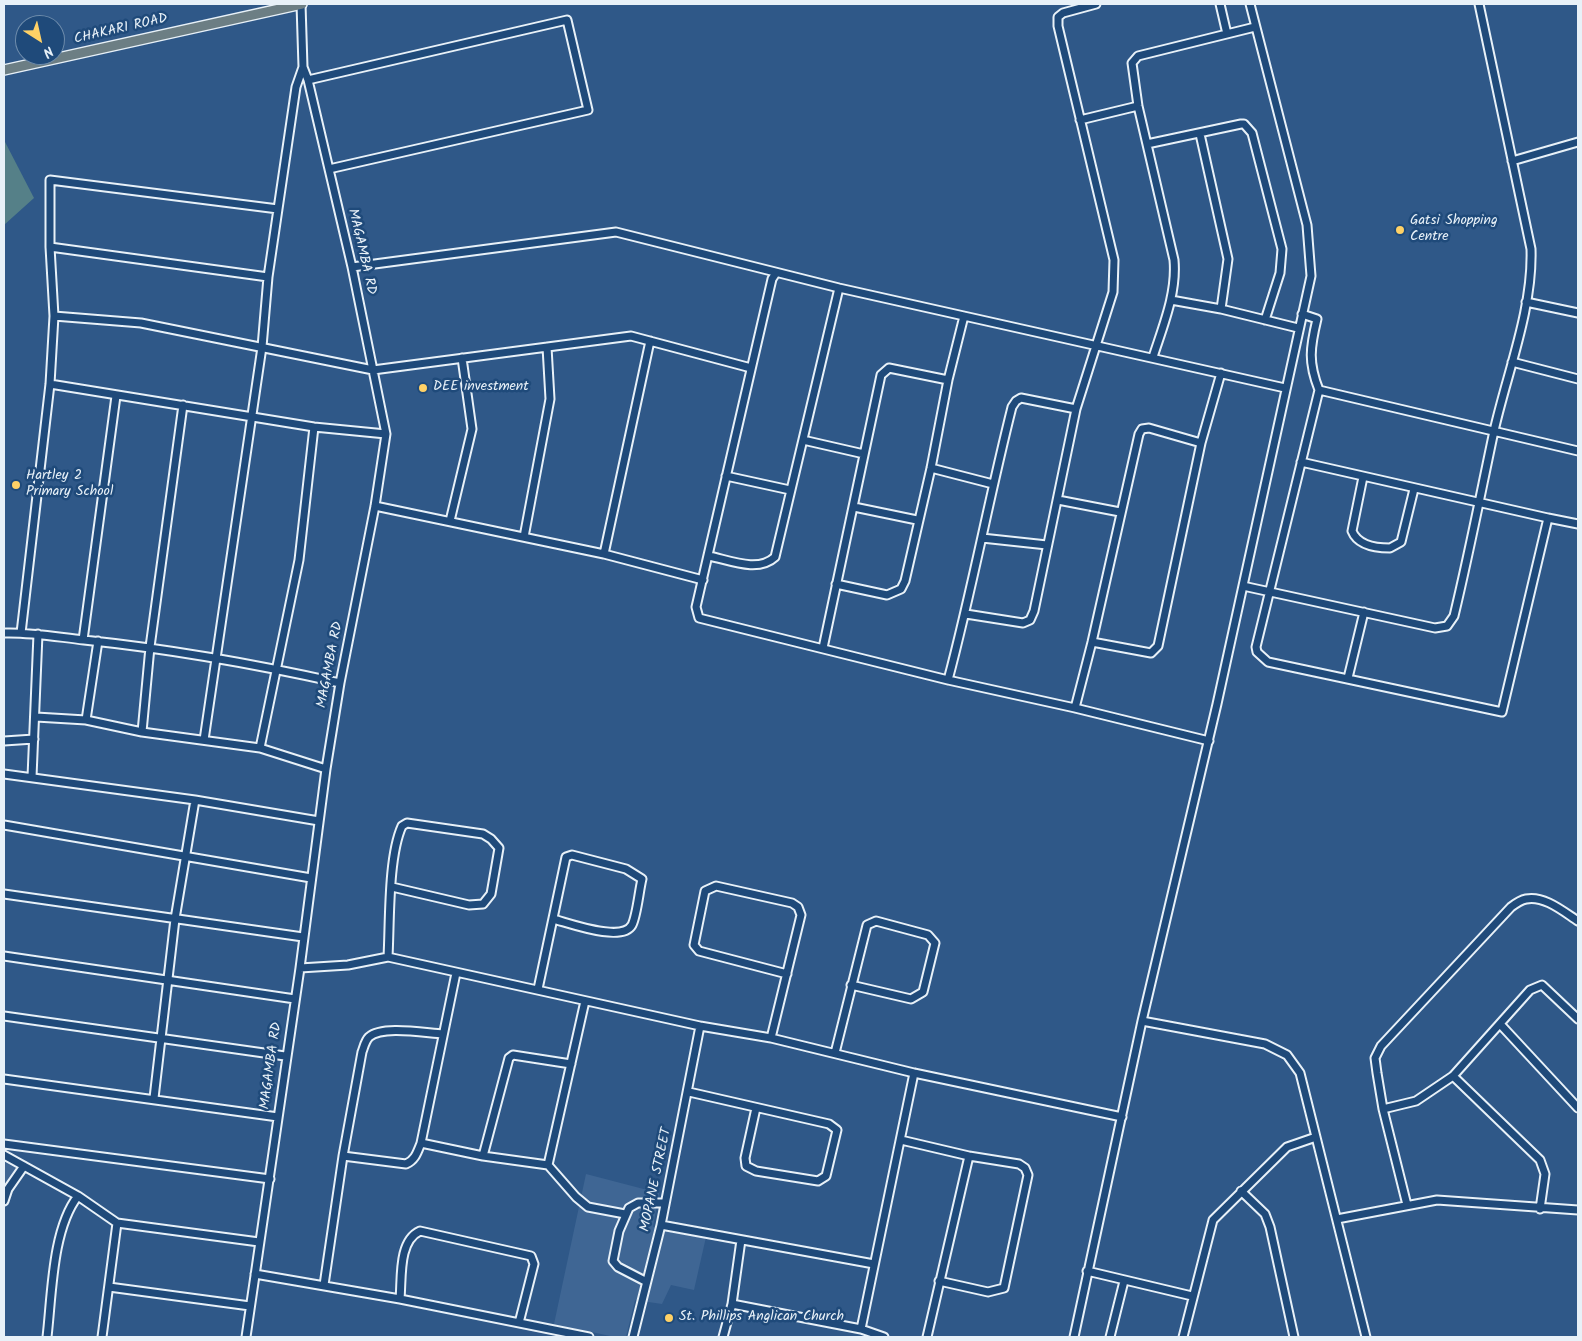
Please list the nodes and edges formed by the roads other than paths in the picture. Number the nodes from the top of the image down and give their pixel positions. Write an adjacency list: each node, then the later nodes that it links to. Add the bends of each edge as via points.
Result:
1 (302, 4): 8 (street, MAGAMBA RD); 9 (main road, CHAKARI ROAD)
2 (1096, 4): 12 (street, via 1058,17)
3 (1220, 4): 7 (street)
4 (1250, 4): 6 (street)
5 (1479, 4): 16 (street)
6 (1255, 26): 7 (street); 28 (street, via 1307,225 1311,276)
7 (1228, 34): 11 (street, via 1138,56 1131,67)
8 (302, 67): 10 (street, MAGAMBA RD); 18 (street, via 296,87)
9 (4, 70)
10 (308, 80): 17 (street, MAGAMBA RD); 17 (street, via 567,20 588,110)
11 (1138, 106): 12 (street); 15 (street)
12 (1080, 120): 34 (street, via 1114,260 1113,292)
13 (1200, 134): 15 (street); 26 (street, via 1228,259); 31 (street, via 1244,124 1252,133 1282,249 1280,273)
14 (1578, 143): 16 (street)
15 (1147, 144): 24 (street, via 1174,260)
16 (1512, 161): 25 (street, via 1532,249)
17 (329, 169): 20 (street, MAGAMBA RD)
18 (278, 209): 19 (street, via 50,180); 22 (street)
19 (50, 247): 22 (street); 29 (street)
20 (352, 267): 21 (street, via 616,232); 41 (street, MAGAMBA RD)
21 (776, 273): 23 (street); 40 (street)
22 (268, 277): 35 (street)
23 (839, 288): 30 (street); 55 (street)
24 (1171, 300): 26 (street); 37 (street)
25 (1526, 302): 27 (street); 39 (street)
26 (1221, 309): 31 (street)
27 (1578, 313)
28 (1302, 314): 32 (street); 47 (street, via 1316,319 1310,363)
29 (54, 316): 35 (street, via 141,323); 45 (street)
30 (964, 316): 34 (street); 44 (street)
31 (1265, 320): 32 (street)
32 (1298, 328): 46 (street)
33 (650, 342): 36 (street, via 631,336); 40 (street); 78 (street)
34 (1094, 346): 37 (street); 50 (street)
35 (262, 347): 41 (street); 51 (street)
36 (547, 347): 38 (street); 75 (street, via 550,399)
37 (1153, 357): 42 (street)
38 (462, 358): 41 (street); 73 (street, via 472,429)
39 (1512, 362): 43 (street); 53 (street)
40 (751, 368): 61 (street)
41 (373, 370): 54 (street, MAGAMBA RD)
42 (1220, 373): 46 (street); 56 (street)
43 (1578, 378)
44 (948, 380): 58 (street, via 889,368 881,375); 60 (street)
45 (50, 384): 48 (street); 86 (street)
46 (1286, 388): 82 (street)
47 (1319, 390): 53 (street); 59 (street)
48 (116, 396): 49 (street); 89 (street)
49 (183, 405): 51 (street); 92 (street)
50 (1076, 409): 63 (street, via 1021,398 1016,401); 66 (street)
51 (252, 416): 52 (street); 94 (street)
52 (314, 427): 54 (street); 95 (street, via 298,560)
53 (1494, 431): 57 (street); 67 (street)
54 (386, 434): 68 (street, MAGAMBA RD)
55 (802, 440): 58 (street); 65 (street)
56 (1201, 443): 70 (street, via 1149,428 1142,430); 91 (street, via 1158,646 1151,653)
57 (1578, 451)
58 (864, 454): 69 (street)
59 (1301, 462): 62 (street); 83 (street)
60 (931, 468): 63 (street); 72 (street)
61 (726, 476): 65 (street); 79 (street)
62 (1363, 477): 64 (street); 64 (street, via 1352,531 1364,544 1390,548 1401,542)
63 (993, 484): 76 (street)
64 (1414, 489): 67 (street)
65 (790, 490): 79 (street, via 774,557 768,563 756,566)
66 (1058, 500): 70 (street); 77 (street)
67 (1481, 502): 71 (street); 84 (street, via 1454,616 1447,626 1435,628)
68 (375, 506): 73 (street); 98 (street, MAGAMBA RD)
69 (854, 507): 72 (street); 81 (street)
70 (1120, 512): 91 (street)
71 (1548, 518): 74 (street); 96 (street, via 1502,712)
72 (918, 520): 81 (street, via 901,589 887,596)
73 (450, 522): 75 (street)
74 (1578, 524)
75 (524, 537): 78 (street)
76 (982, 538): 77 (street); 85 (street)
77 (1046, 545): 85 (street, via 1030,620 1023,623)
78 (604, 554): 80 (street)
79 (709, 556): 80 (street)
80 (703, 580): 93 (street, via 696,607 699,618)
81 (836, 584): 93 (street)
82 (1243, 586): 83 (street); 106 (street)
83 (1270, 592): 84 (street); 96 (street, via 1256,647 1260,656 1268,662)
84 (1364, 612): 96 (street)
85 (966, 614): 97 (street)
86 (21, 632): 87 (street); 88 (street)
87 (4, 633)
88 (38, 634): 89 (street); 100 (street)
89 (84, 640): 90 (street)
90 (98, 641): 92 (street); 101 (street)
91 (1092, 642): 99 (street)
92 (150, 647): 94 (street); 102 (street)
93 (823, 648): 97 (street)
94 (214, 659): 95 (street); 105 (street)
95 (276, 669): 98 (street); 107 (street)
96 (1348, 678)
97 (948, 680): 99 (street)
98 (340, 683): 108 (street, MAGAMBA RD)
99 (1075, 708): 106 (street)
100 (36, 717): 101 (street); 103 (street)
101 (86, 720): 102 (street)
102 (142, 732): 105 (street)
103 (34, 738): 104 (street); 110 (street)
104 (4, 740)
105 (204, 740): 107 (street)
106 (1208, 741): 134 (street)
107 (260, 748): 108 (street)
108 (326, 769): 112 (street, MAGAMBA RD)
109 (4, 774): 110 (street)
110 (32, 776): 111 (street)
111 (195, 800): 112 (street); 114 (street)
112 (319, 821): 115 (street, MAGAMBA RD)
113 (4, 825): 114 (street)
114 (187, 857): 115 (street); 118 (street)
115 (311, 878): 121 (street, MAGAMBA RD)
116 (392, 887): 116 (street, via 397,836 407,823 483,834 499,848 490,894 483,904 469,905); 123 (street)
117 (4, 894): 118 (street)
118 (175, 918): 121 (street); 127 (street)
119 (553, 919): 119 (street, via 566,857 572,855 626,869 642,879 631,926 624,932 613,934); 129 (street)
120 (1578, 921): 150 (street, via 1541,900 1526,899 1511,907 1381,1046 1376,1058)
121 (303, 937): 124 (street, MAGAMBA RD)
122 (4, 956): 127 (street)
123 (388, 956): 124 (street, via 348,965); 125 (street)
124 (300, 968): 130 (street, MAGAMBA RD)
125 (456, 973): 129 (street); 137 (street)
126 (788, 974): 126 (street, via 801,915 798,907 716,886 705,890 694,936 694,945 699,951); 139 (street)
127 (169, 980): 130 (street); 138 (street)
128 (852, 985): 128 (street, via 866,925 871,922 928,935 934,943 923,992 919,996 911,999); 140 (street)
129 (538, 989): 131 (street)
130 (295, 999): 141 (street, MAGAMBA RD)
131 (585, 1001): 136 (street); 142 (street)
132 (4, 1016): 138 (street)
133 (1578, 1019): 135 (street, via 1542,985 1530,990)
134 (1142, 1021): 152 (street); 153 (street, via 1265,1044 1287,1055 1300,1073)
135 (1500, 1024): 144 (street); 149 (street)
136 (700, 1026): 139 (street); 146 (street, MOPANE STREET)
137 (443, 1034): 155 (street); 158 (street, via 380,1031 370,1036 362,1052)
138 (160, 1037): 141 (street); 147 (street)
139 (771, 1038): 140 (street)
140 (835, 1054): 143 (street)
141 (285, 1056): 151 (street, MAGAMBA RD)
142 (571, 1064): 159 (street, via 513,1055 509,1058); 161 (street)
143 (914, 1073): 152 (street); 154 (street)
144 (1453, 1076): 150 (street, via 1416,1101); 169 (street, via 1540,1160 1545,1174)
145 (4, 1079): 147 (street)
146 (689, 1092): 148 (street); 167 (street, MOPANE STREET)
147 (154, 1098): 151 (street)
148 (756, 1108): 148 (street, via 817,1120 837,1130 826,1176 818,1182 756,1171 746,1166)
149 (1578, 1108)
150 (1383, 1109): 168 (street)
151 (278, 1117): 163 (street, MAGAMBA RD)
152 (1122, 1117): 178 (street)
153 (1316, 1137): 164 (street, via 1287,1147); 172 (street)
154 (901, 1140): 160 (street); 177 (street)
155 (420, 1143): 158 (street, via 412,1161 406,1164); 159 (street)
156 (4, 1144): 163 (street)
157 (4, 1155): 162 (street)
158 (343, 1156): 183 (street)
159 (483, 1156): 161 (street)
160 (968, 1156): 182 (street); 182 (street, via 1020,1164 1028,1175 1007,1280 1004,1288 988,1292)
161 (548, 1165): 171 (street, via 588,1206)
162 (24, 1166): 165 (street); 166 (street)
163 (270, 1179): 176 (street, MAGAMBA RD)
164 (1241, 1191): 185 (street, via 1213,1220); 202 (street, via 1265,1214 1270,1227)
165 (78, 1196): 173 (street); 191 (street, via 69,1207 60,1232)
166 (4, 1201)
167 (665, 1203): 171 (street, via 638,1203); 174 (street, MOPANE STREET)
168 (1407, 1205): 169 (street, via 1436,1200); 172 (street)
169 (1540, 1209): 170 (street)
170 (1578, 1210)
171 (624, 1214): 180 (street, via 613,1261)
172 (1336, 1219): 203 (street)
173 (117, 1223): 176 (street); 184 (street)
174 (661, 1225): 175 (street); 180 (street, MOPANE STREET)
175 (741, 1240): 177 (street); 187 (street)
176 (259, 1242): 179 (street, MAGAMBA RD)
177 (874, 1264): 190 (street)
178 (1087, 1271): 181 (street); 199 (street)
179 (255, 1274): 183 (street); 188 (street, MAGAMBA RD)
180 (645, 1281): 195 (street, MOPANE STREET)
181 (1124, 1281): 185 (street); 200 (street)
182 (939, 1282): 198 (street)
183 (324, 1285): 186 (street)
184 (109, 1287): 188 (street); 192 (street)
185 (1192, 1296): 201 (street)
186 (400, 1299): 189 (street); 189 (street, via 406,1244 412,1235 420,1231 531,1256 534,1264)
187 (732, 1304): 190 (street); 196 (street)
188 (250, 1306): 193 (street, MAGAMBA RD)
189 (520, 1323): 194 (street)
190 (861, 1329): 197 (street)
191 (46, 1337)
192 (102, 1337)
193 (246, 1337)
194 (589, 1337)
195 (633, 1337)
196 (723, 1337)
197 (884, 1337)
198 (927, 1337)
199 (1074, 1337)
200 (1110, 1337)
201 (1183, 1337)
202 (1294, 1337)
203 (1366, 1337)

